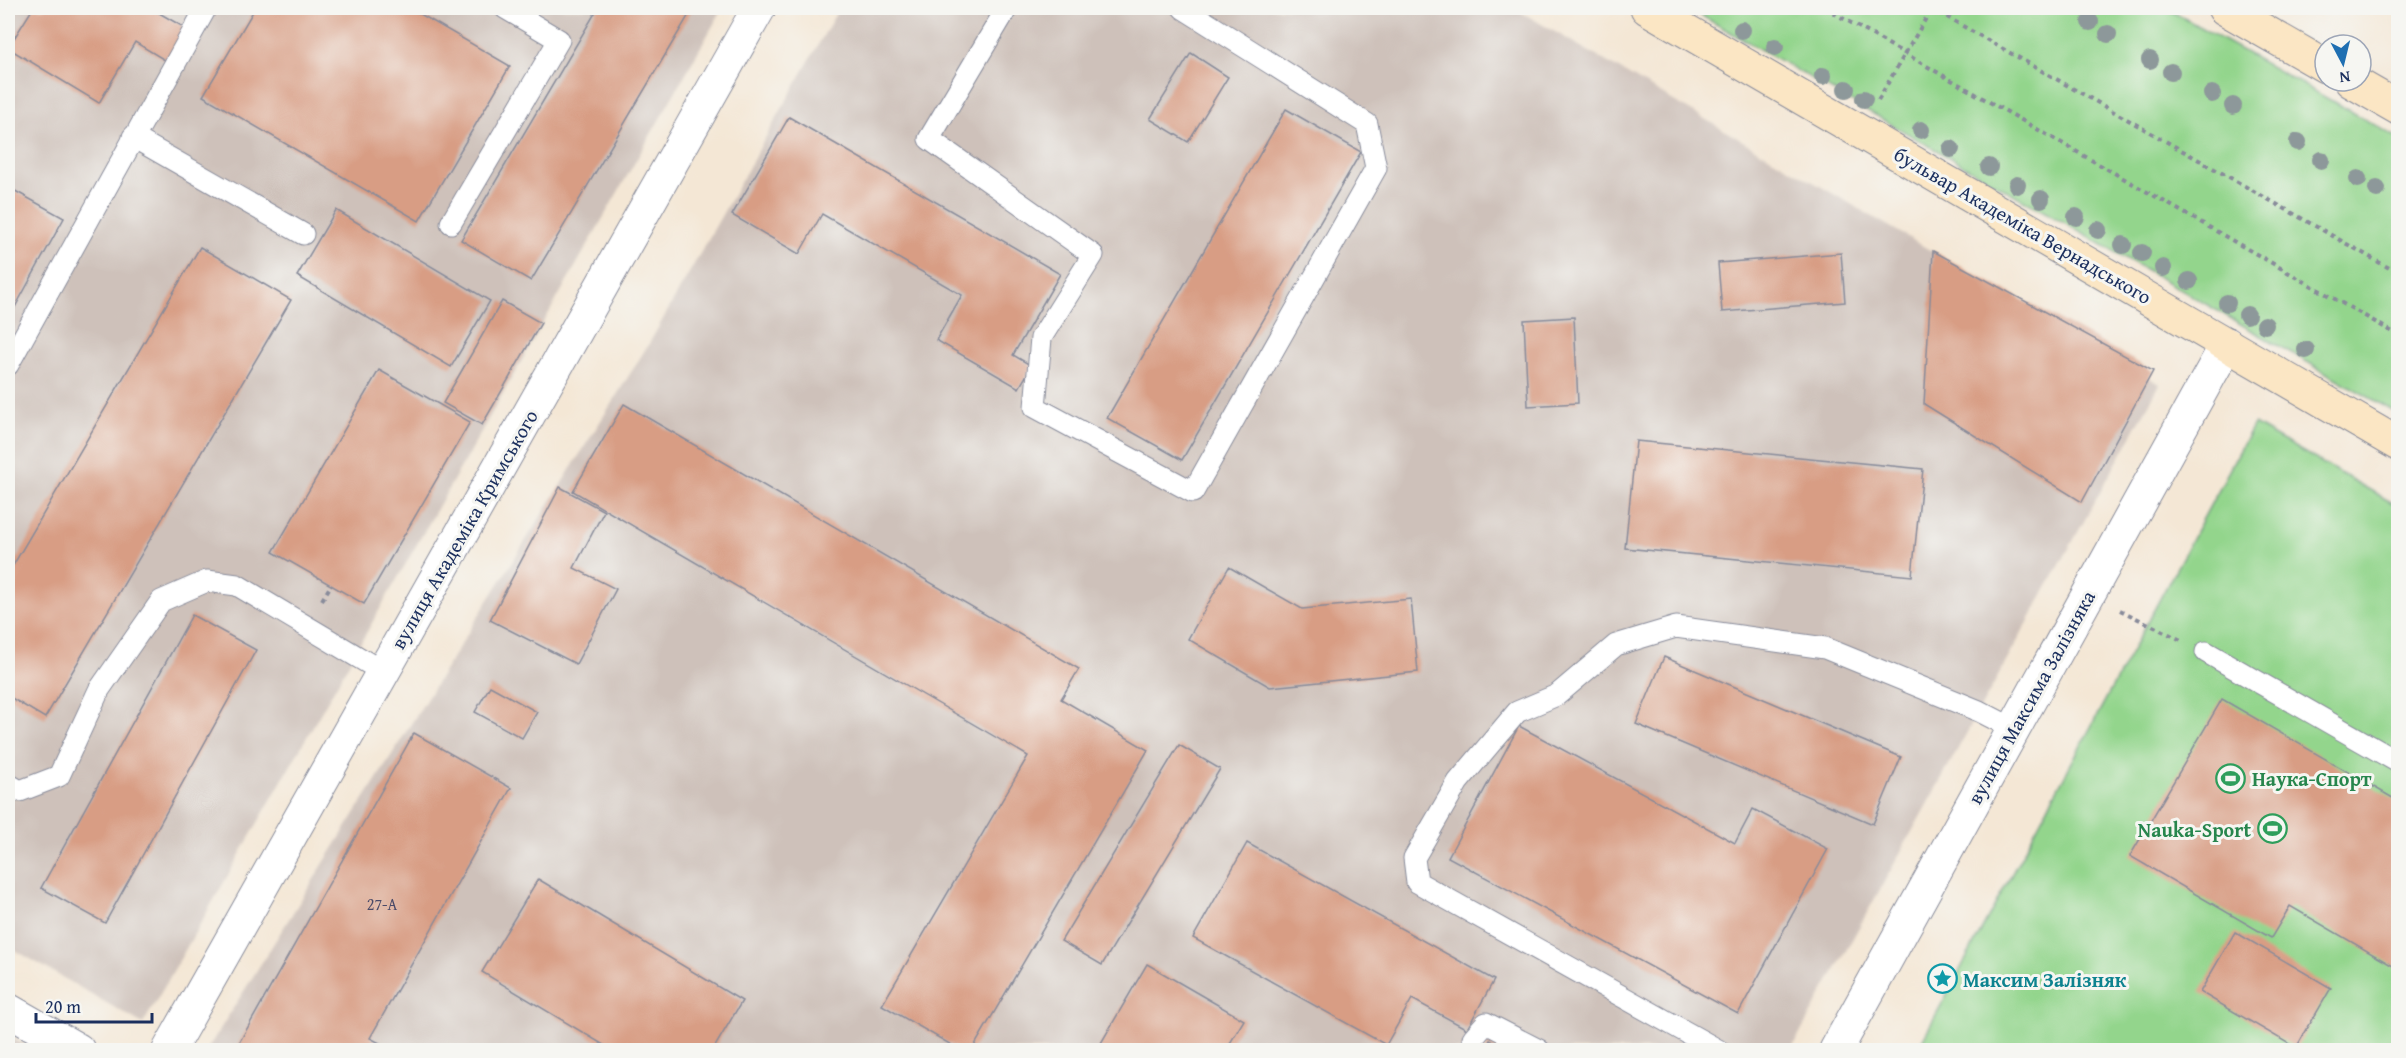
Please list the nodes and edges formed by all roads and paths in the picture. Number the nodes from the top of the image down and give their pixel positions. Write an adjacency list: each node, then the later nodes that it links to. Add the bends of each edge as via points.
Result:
1 (206, 8): 15 (lane)
2 (505, 8): 16 (lane, via 559,40)
3 (759, 8): 25 (street, вулиця Академіка Кримського)
4 (1007, 8): 5 (lane, via 929,139 1093,255 1041,338 1035,407 1193,492 1376,168 1367,124)
5 (1183, 8)
6 (1647, 8): 14 (main road, бульвар Академіка Вернадського)
7 (1825, 8): 10 (path)
8 (1932, 8): 10 (path); 18 (path)
9 (2224, 8): 11 (main road)
10 (1906, 54): 14 (path); 19 (path)
11 (2313, 59)
12 (2372, 93): 13 (main road)
13 (2398, 108)
14 (1859, 130): 20 (main road, бульвар Академіка Вернадського)
15 (134, 137): 17 (lane); 21 (lane)
16 (451, 223)
17 (303, 234)
18 (2398, 273)
19 (2398, 335)
20 (2227, 344): 22 (main road, бульвар Академіка Вернадського); 23 (street, вулиця Максима Залізняка)
21 (8, 365)
22 (2398, 444)
23 (2088, 595): 24 (path); 26 (street, вулиця Максима Залізняка)
24 (2206, 652): 27 (lane)
25 (383, 672): 28 (lane, via 237,585 207,582 161,601 99,690 59,776 20,790); 32 (street, вулиця Академіка Кримського)
26 (2014, 729): 34 (lane, via 1825,648 1676,627 1616,645 1557,695 1516,712 1453,791 1414,858 1417,882); 35 (street, вулиця Максима Залізняка)
27 (2398, 762)
28 (8, 784)
29 (8, 1010): 31 (street)
30 (1473, 1038): 33 (lane, via 1486,1023)
31 (78, 1050)
32 (169, 1050)
33 (1539, 1050)
34 (1718, 1050)
35 (1836, 1050)

